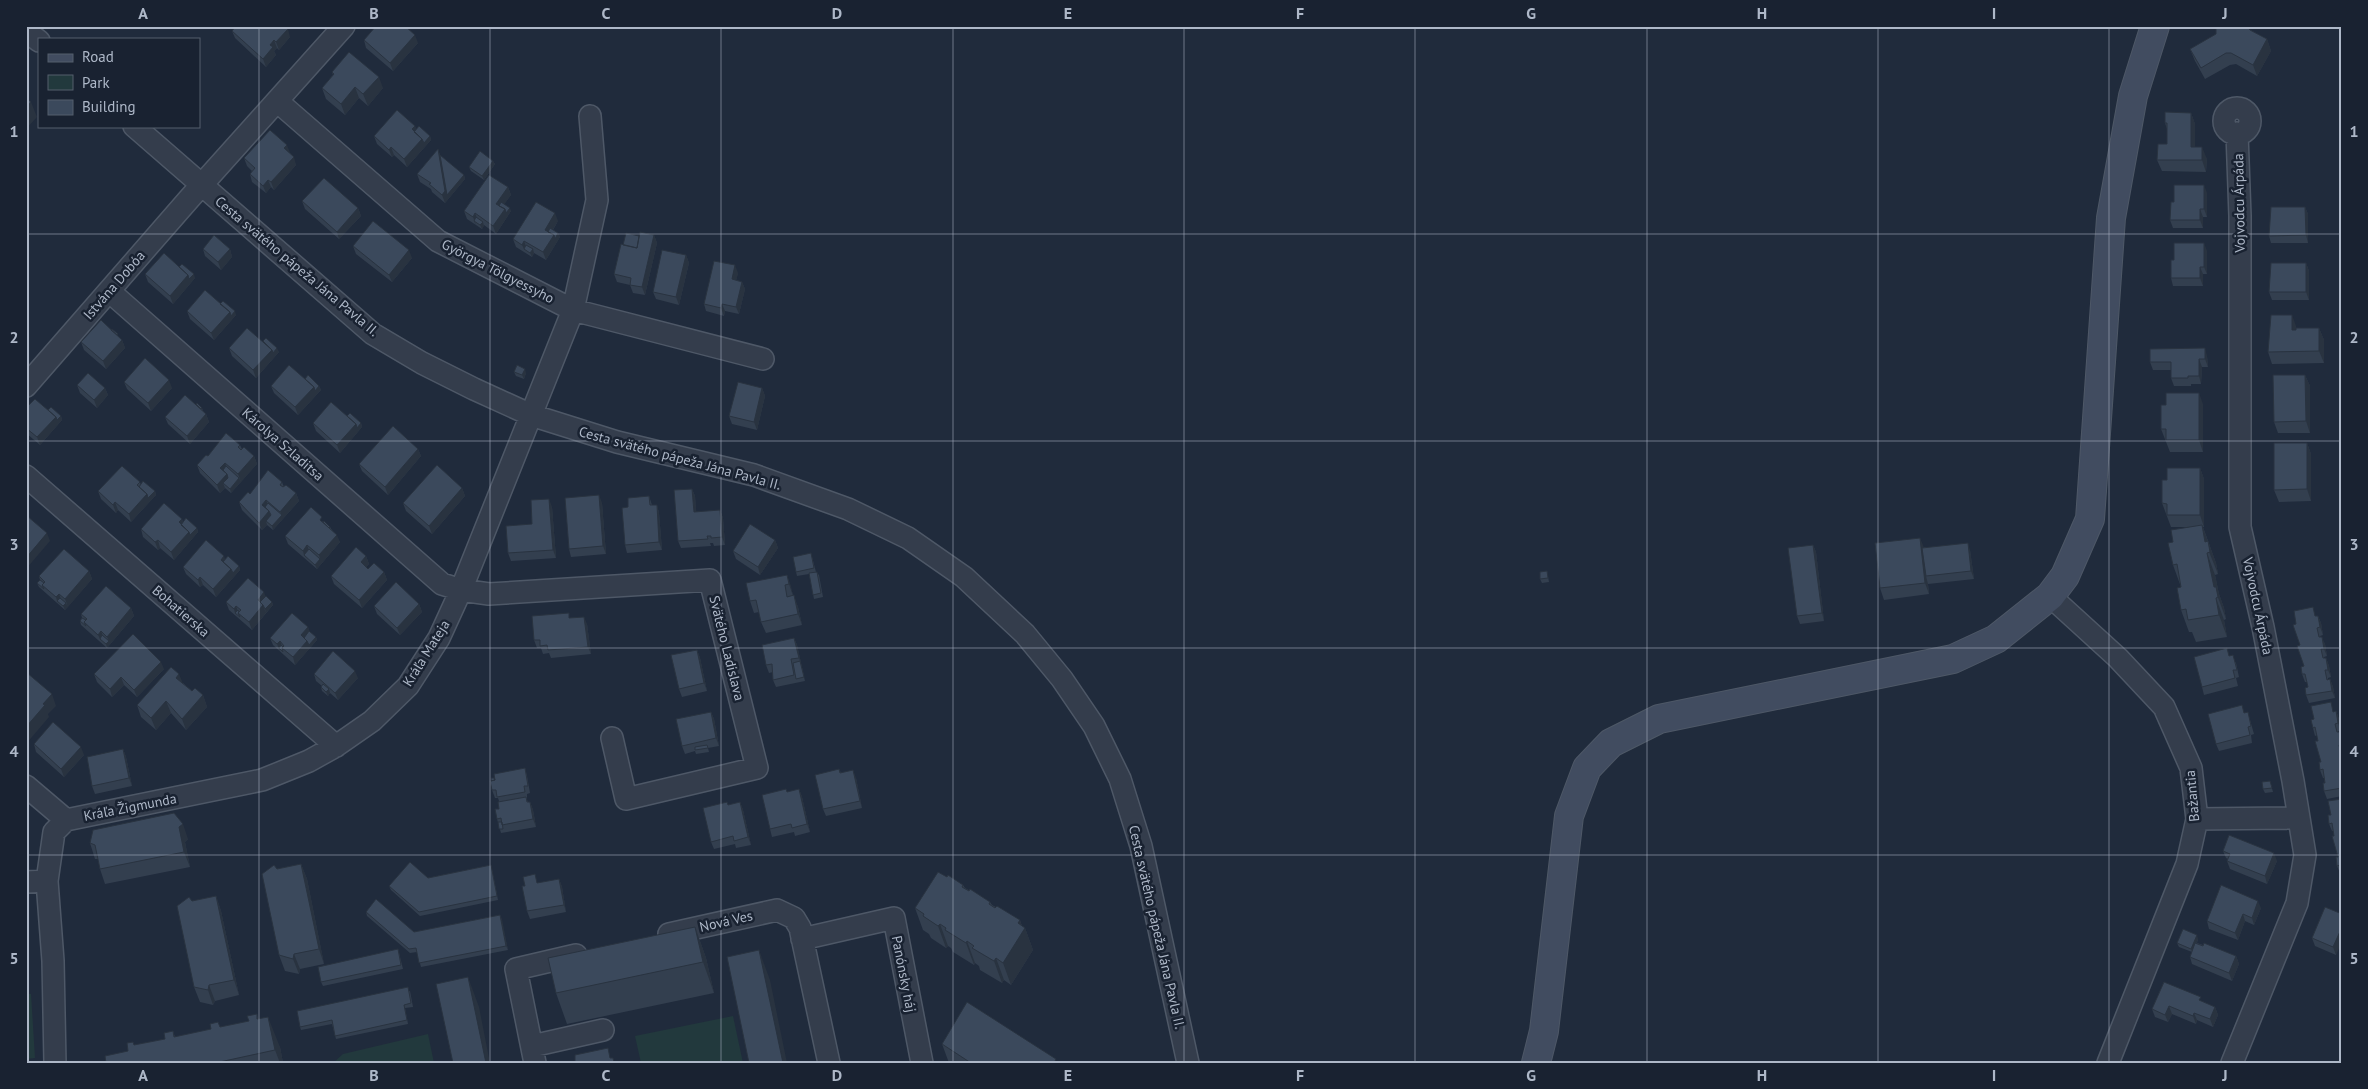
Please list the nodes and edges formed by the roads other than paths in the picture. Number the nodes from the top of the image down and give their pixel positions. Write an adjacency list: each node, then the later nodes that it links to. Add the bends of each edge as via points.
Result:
1 (344, 26): 5 (street, Istvána Dobóa)
2 (2155, 26): 17 (street, via 2133,96 2111,218 2090,518 2065,576)
3 (26, 31): 4 (street)
4 (38, 40)
5 (277, 101): 9 (street, Istvána Dobóa); 11 (street, Györgya Tölgyessyho, via 438,241)
6 (590, 116): 11 (street, Kráľa Mateja, via 597,200)
7 (136, 128): 9 (street, Cesta svätého pápeža Jána Pavla II.)
8 (2237, 134): 22 (street, Vojvodcu Árpáda, via 2240,527 2263,627)
9 (202, 185): 10 (street, Istvána Dobóa); 14 (street, Cesta svätého pápeža Jána Pavla II., via 373,334 439,372)
10 (109, 291): 13 (street, Istvána Dobóa); 16 (street, Károlya Szladitsa, via 442,584)
11 (573, 310): 12 (street, Györgya Tölgyessyho); 14 (street, Kráľa Mateja)
12 (763, 359)
13 (26, 386)
14 (531, 415): 16 (street, Kráľa Mateja); 34 (street, Cesta svätého pápeža Jána Pavla II., via 617,442 754,476 848,509 908,538 964,577 1025,634 1062,679 1094,726 1120,779 1141,846)
15 (26, 476): 19 (street, Bohatierska)
16 (461, 590): 18 (street, Svätého Ladislava, via 489,594 710,580 757,768 626,799); 19 (street, Kráľa Mateja, via 439,638 408,686 372,721)
17 (2050, 596): 23 (street, Bažantia, via 2118,658 2164,707 2191,768); 35 (street, via 1996,639 1953,658 1659,718 1611,743 1587,768 1569,816 1544,1031)
18 (612, 738)
19 (336, 746): 21 (street, Kráľa Mateja, via 262,780)
20 (26, 786): 24 (street, Kráľa Žigmunda)
21 (216, 790): 24 (street, Kráľa Žigmunda)
22 (2298, 818): 23 (street); 37 (street, Vojvodcu Árpáda, via 2304,855 2297,903)
23 (2197, 819): 36 (street, Bažantia, via 2186,864)
24 (66, 820): 25 (street, via 54,832)
25 (36, 882): 31 (street, via 53,961)
26 (651, 938): 27 (street, Nová Ves, via 777,910 794,918)
27 (802, 939): 32 (street, Nová Ves); 33 (street, Panónsky háj, via 894,918)
28 (593, 951): 30 (street, via 516,968)
29 (603, 1030): 30 (street)
30 (533, 1054)
31 (55, 1063)
32 (829, 1063)
33 (922, 1063)
34 (1188, 1063)
35 (1536, 1063)
36 (2108, 1063)
37 (2232, 1063)

